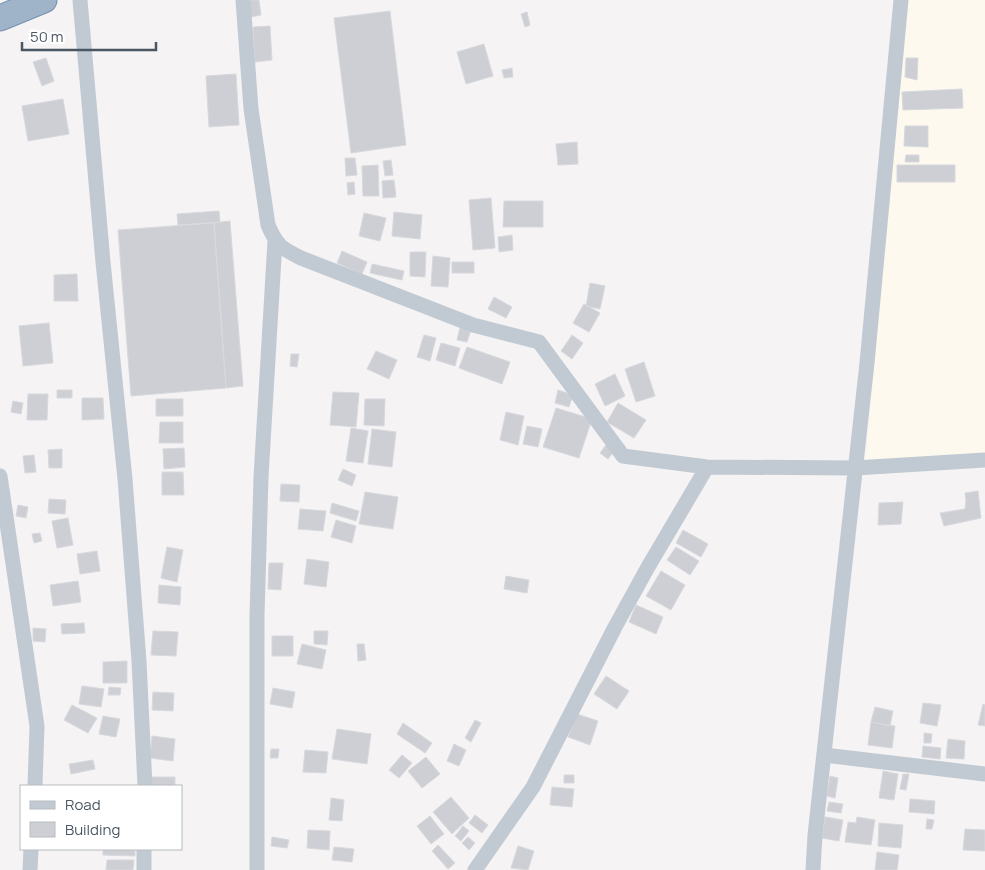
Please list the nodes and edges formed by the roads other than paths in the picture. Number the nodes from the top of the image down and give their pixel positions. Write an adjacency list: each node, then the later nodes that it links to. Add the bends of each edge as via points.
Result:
1 (44, 0): 5 (highway)
2 (80, 0): 14 (street, via 125,479)
3 (243, 0): 6 (street, via 251,109 268,225)
4 (901, 0): 9 (street)
5 (0, 18)
6 (275, 241): 8 (street, via 301,258 474,324 539,342 623,456); 19 (street, via 256,616)
7 (985, 460): 9 (street)
8 (707, 467): 9 (street); 20 (street, via 615,627 533,787)
9 (856, 468): 11 (street)
10 (0, 476): 13 (street, via 38,726)
11 (824, 755): 12 (street); 21 (street)
12 (985, 774)
13 (34, 785)
14 (145, 785)
15 (32, 850): 17 (street)
16 (144, 850): 18 (street)
17 (30, 870)
18 (144, 870)
19 (257, 870)
20 (475, 870)
21 (813, 870)

